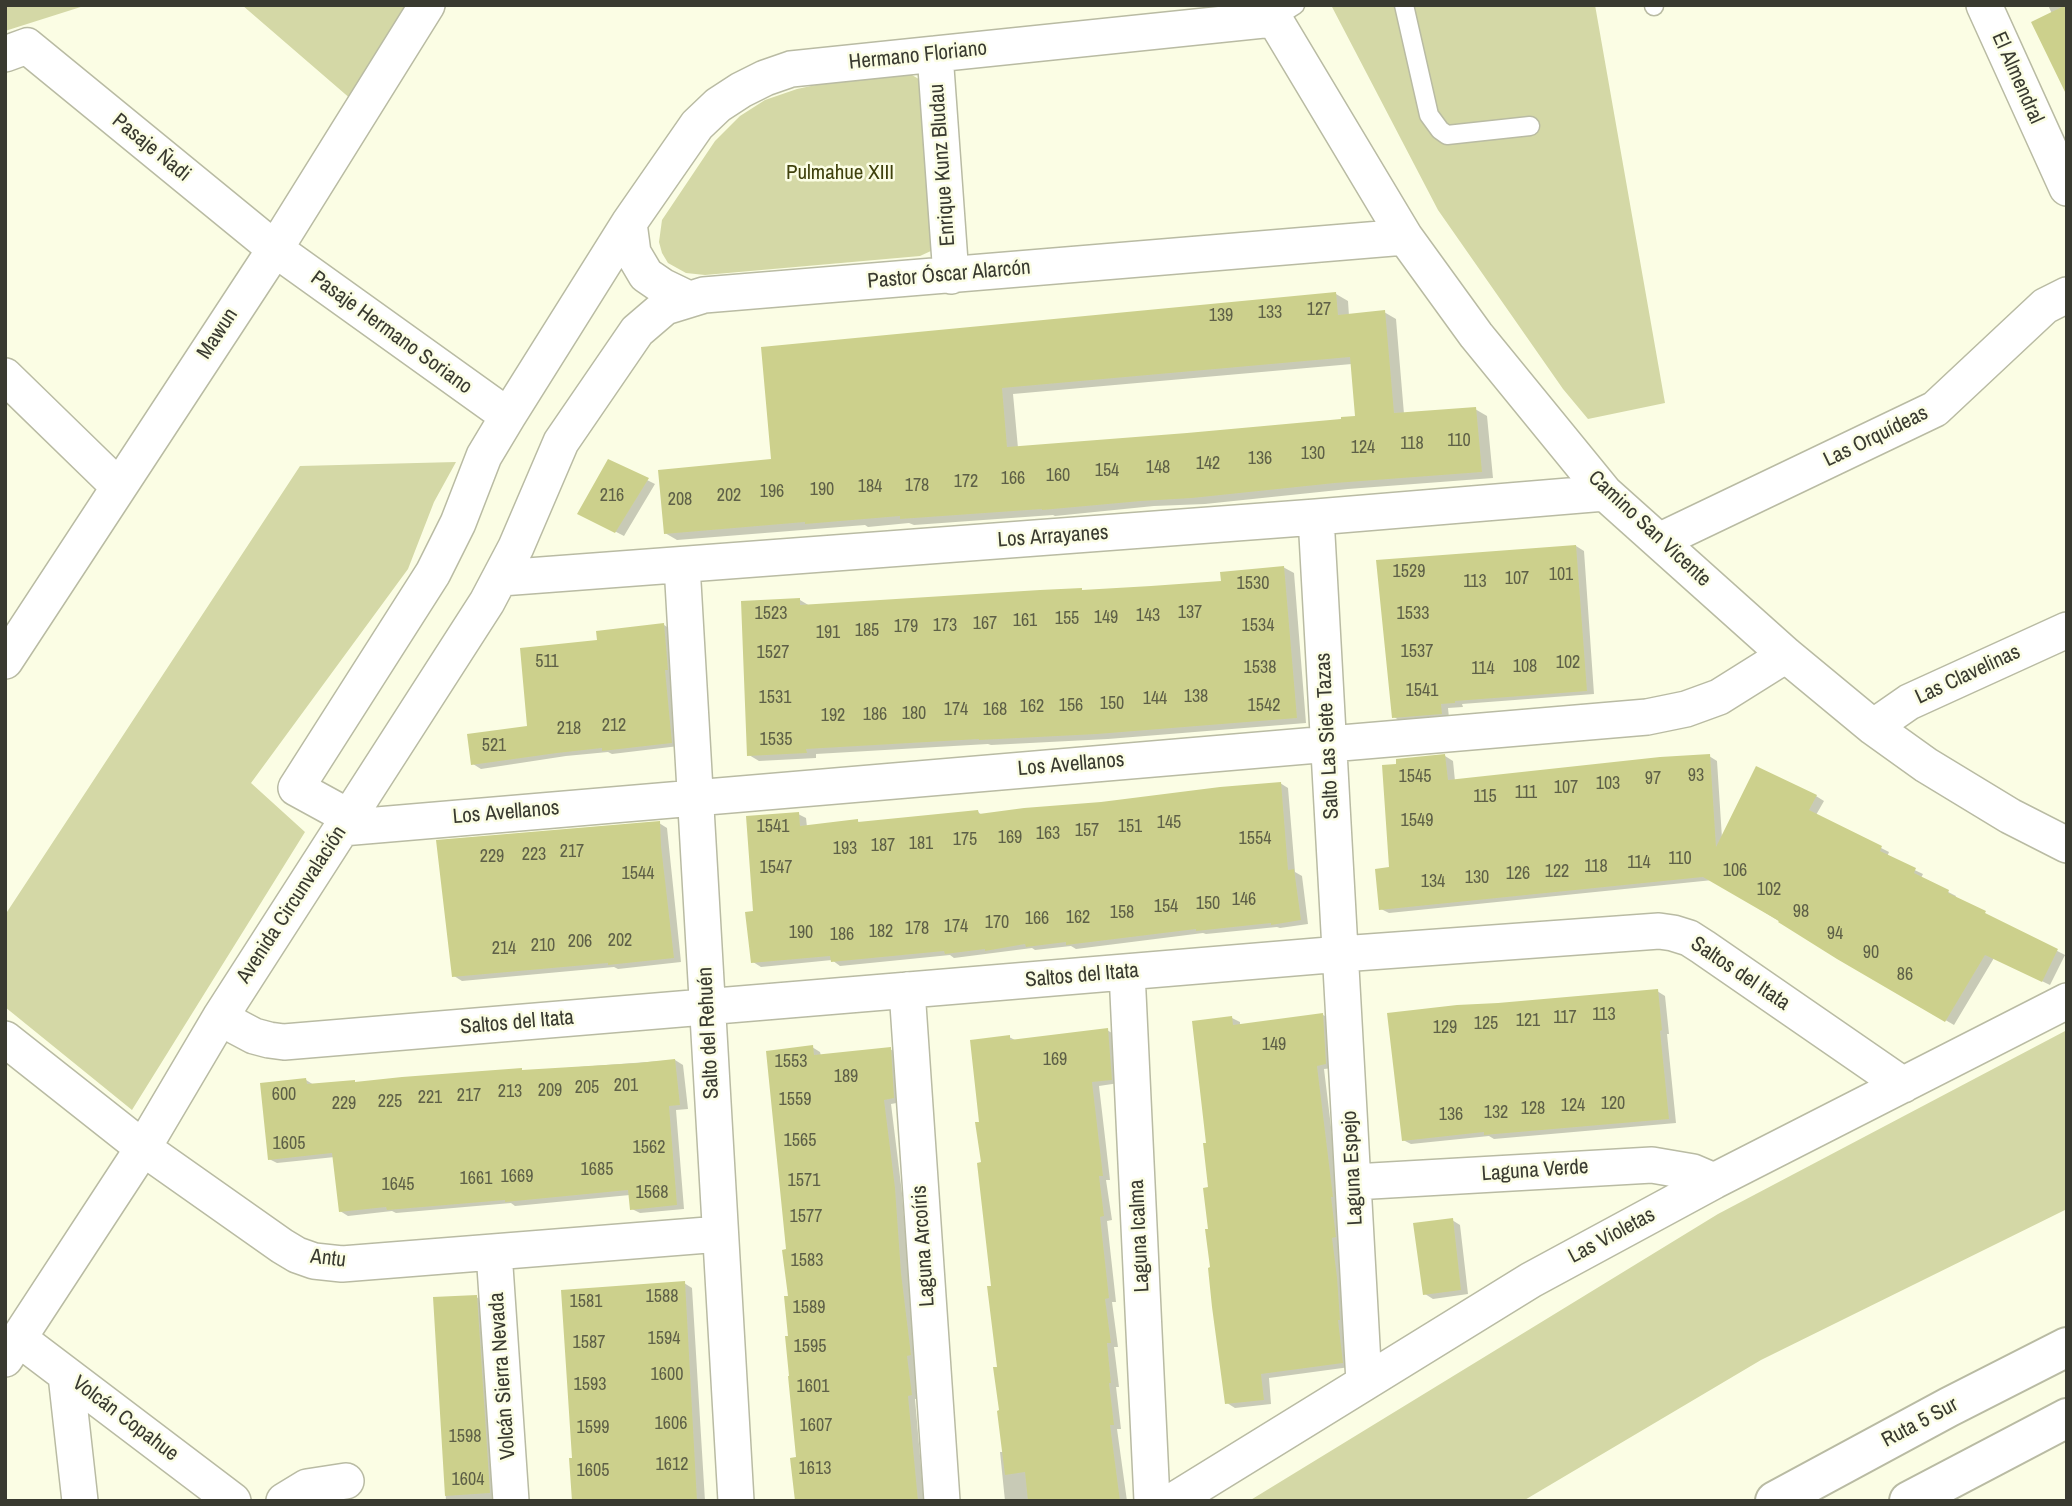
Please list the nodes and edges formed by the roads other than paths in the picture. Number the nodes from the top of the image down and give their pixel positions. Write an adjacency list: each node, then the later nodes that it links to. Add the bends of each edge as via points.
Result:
1 (427, 5): 11 (street, Mawun)
2 (1404, 5): 7 (lane, via 1429,115 1440,130 1447,135)
3 (1984, 5): 8 (street, El Almendral)
4 (1278, 10): 6 (street, Hermano Floriano); 10 (street, Camino San Vicente)
5 (16, 50): 11 (street, Pasaje Ñadi)
6 (935, 54): 9 (street, Hermano Floriano, via 790,69 741,90 697,125); 12 (street, Enrique Kunz Bludau)
7 (1530, 126)
8 (2067, 188)
9 (629, 223): 14 (street, via 633,253 646,275); 16 (street, Hermano Floriano)
10 (1405, 237): 12 (street, Pastor Óscar Alarcón); 19 (street, Camino San Vicente, via 1475,335)
11 (275, 249): 16 (street, Pasaje Hermano Soriano); 18 (street, Mawun)
12 (951, 275): 14 (street, Pastor Óscar Alarcón)
13 (2067, 295): 21 (street, Las Orquídeas, via 2045,306 1935,409)
14 (689, 299): 17 (street, Pastor Óscar Alarcón, via 665,307 637,331)
15 (5, 376): 18 (street)
16 (508, 416): 30 (street, Hermano Floriano, via 484,456 433,573 296,788)
17 (561, 442): 23 (street, Avenida Circunvalación)
18 (118, 486): 26 (street, Mawun)
19 (1605, 493): 20 (street, Los Arrayanes); 21 (street, Camino San Vicente)
20 (1316, 517): 22 (street, Los Arrayanes); 28 (street, Salto Las Siete Tazas)
21 (1659, 541): 25 (street, Camino San Vicente)
22 (682, 565): 23 (street, Los Arrayanes); 29 (street, Salto del Rehuén)
23 (501, 578): 30 (street, Avenida Circunvalación)
24 (2067, 630): 27 (street, Las Clavelinas, via 1909,702)
25 (1786, 655): 27 (street, Camino San Vicente); 28 (street, Los Avellanos, via 1719,697 1667,715)
26 (5, 661)
27 (1873, 727): 31 (street, Camino San Vicente, via 1926,765)
28 (1329, 744): 29 (street, Los Avellanos); 32 (street, Salto Las Siete Tazas)
29 (695, 796): 30 (street, Los Avellanos); 36 (street, Salto del Rehuén)
30 (345, 822): 37 (street, Avenida Circunvalación)
31 (2067, 845)
32 (1341, 954): 33 (street, Saltos del Itata); 39 (street, Saltos del Itata, via 1673,933 1703,947); 42 (street, Laguna Espejo)
33 (1127, 972): 34 (street, Saltos del Itata); 57 (street, Laguna Icalma)
34 (907, 990): 36 (street, Saltos del Itata); 56 (street, Laguna Arcoíris)
35 (2067, 1001): 39 (street, Las Violetas)
36 (708, 1007): 37 (street, Saltos del Itata, via 284,1042 254,1036); 43 (street, Salto del Rehuén)
37 (221, 1016): 40 (street, Avenida Circunvalación)
38 (5, 1039): 40 (street, Antu)
39 (1903, 1085): 41 (street, Las Violetas)
40 (143, 1148): 44 (street, Antu, via 282,1246 314,1261 342,1264); 46 (street, Avenida Circunvalación)
41 (1714, 1181): 42 (street, Laguna Verde, via 1652,1165); 48 (street, Las Violetas, via 1531,1280)
42 (1354, 1182): 48 (street, Laguna Espejo)
43 (720, 1234): 44 (street, Antu); 55 (street, Salto del Rehuén)
44 (494, 1252): 54 (street, Volcán Sierra Nevada)
45 (2067, 1347): 59 (highway, Ruta 5 Sur)
46 (11, 1349): 47 (street, Volcán Copahue)
47 (66, 1375): 51 (street); 52 (street, Volcán Copahue)
48 (1364, 1382): 58 (street, Las Violetas)
49 (2067, 1418): 60 (highway)
50 (346, 1481): 53 (street, via 307,1488)
51 (80, 1501)
52 (233, 1501)
53 (284, 1501)
54 (511, 1501)
55 (736, 1501)
56 (942, 1501)
57 (1152, 1501)
58 (1173, 1501)
59 (1775, 1501)
60 (1909, 1501)

